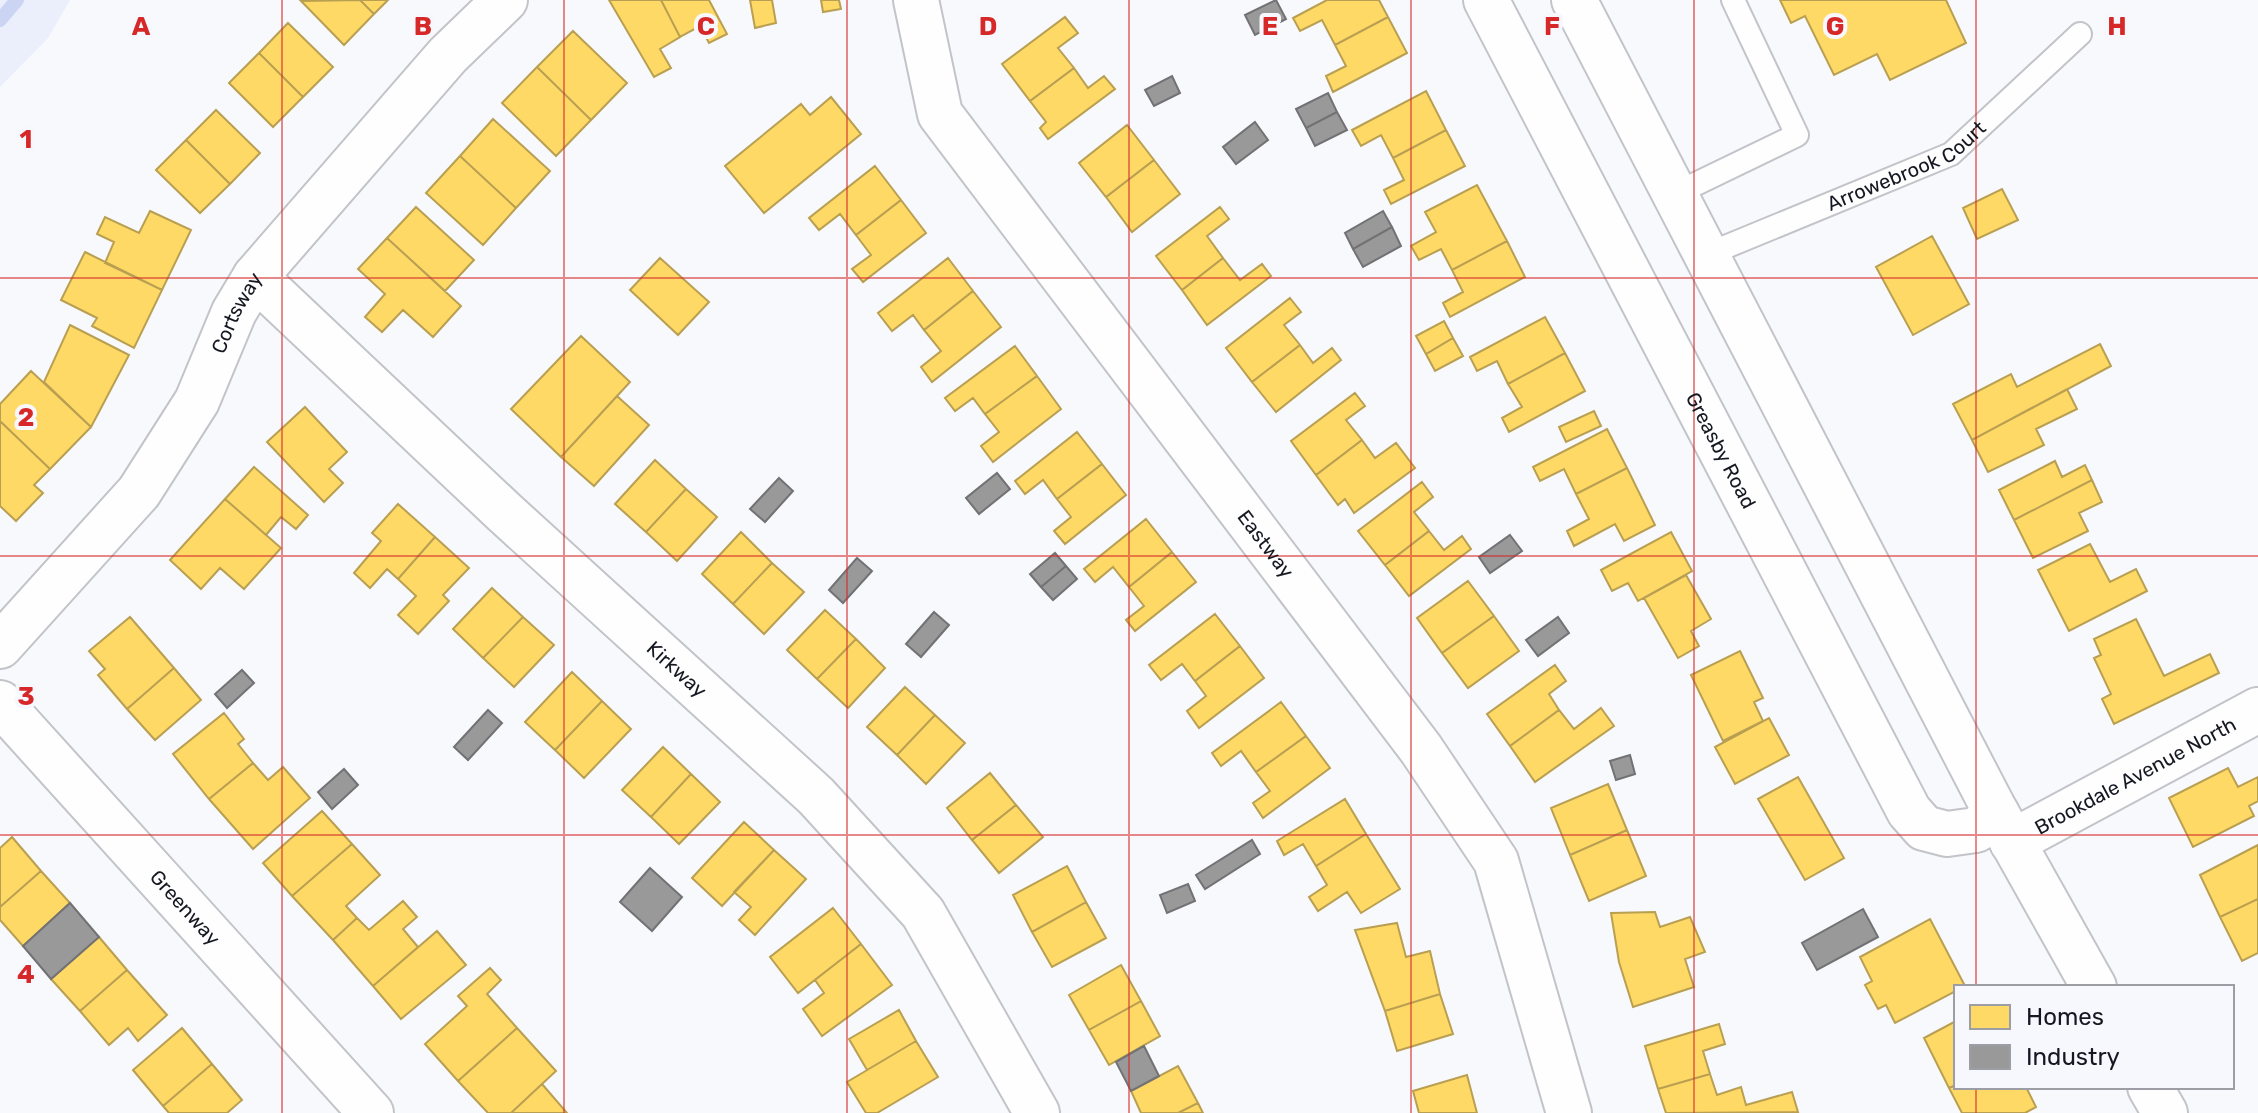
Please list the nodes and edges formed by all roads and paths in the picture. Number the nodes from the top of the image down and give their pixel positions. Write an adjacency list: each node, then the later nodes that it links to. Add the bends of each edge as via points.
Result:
1 (505, 0): 9 (street, Cortsway, via 448,55)
2 (916, 0): 18 (street, Eastway, via 940,114 1421,749 1496,861)
3 (1486, 0): 13 (street, Greasby Road, via 1909,811 1924,828 1947,834)
4 (1574, 0): 7 (street)
5 (1733, 0): 7 (lane, via 1797,135)
6 (2080, 34): 8 (lane, Arrowebrook Court, via 1951,154)
7 (1675, 194): 8 (street)
8 (1706, 255): 13 (street)
9 (255, 277): 10 (street, Cortsway, via 234,312 197,401 139,492); 17 (street, Kirkway, via 816,796 923,913)
10 (0, 646)
11 (0, 703): 16 (street, Greenway)
12 (2258, 710): 13 (street, Brookdale Avenue North)
13 (2004, 828): 14 (street)
14 (2093, 985)
15 (2151, 1089): 19 (street)
16 (371, 1113)
17 (1037, 1113)
18 (1569, 1113)
19 (2165, 1113)

